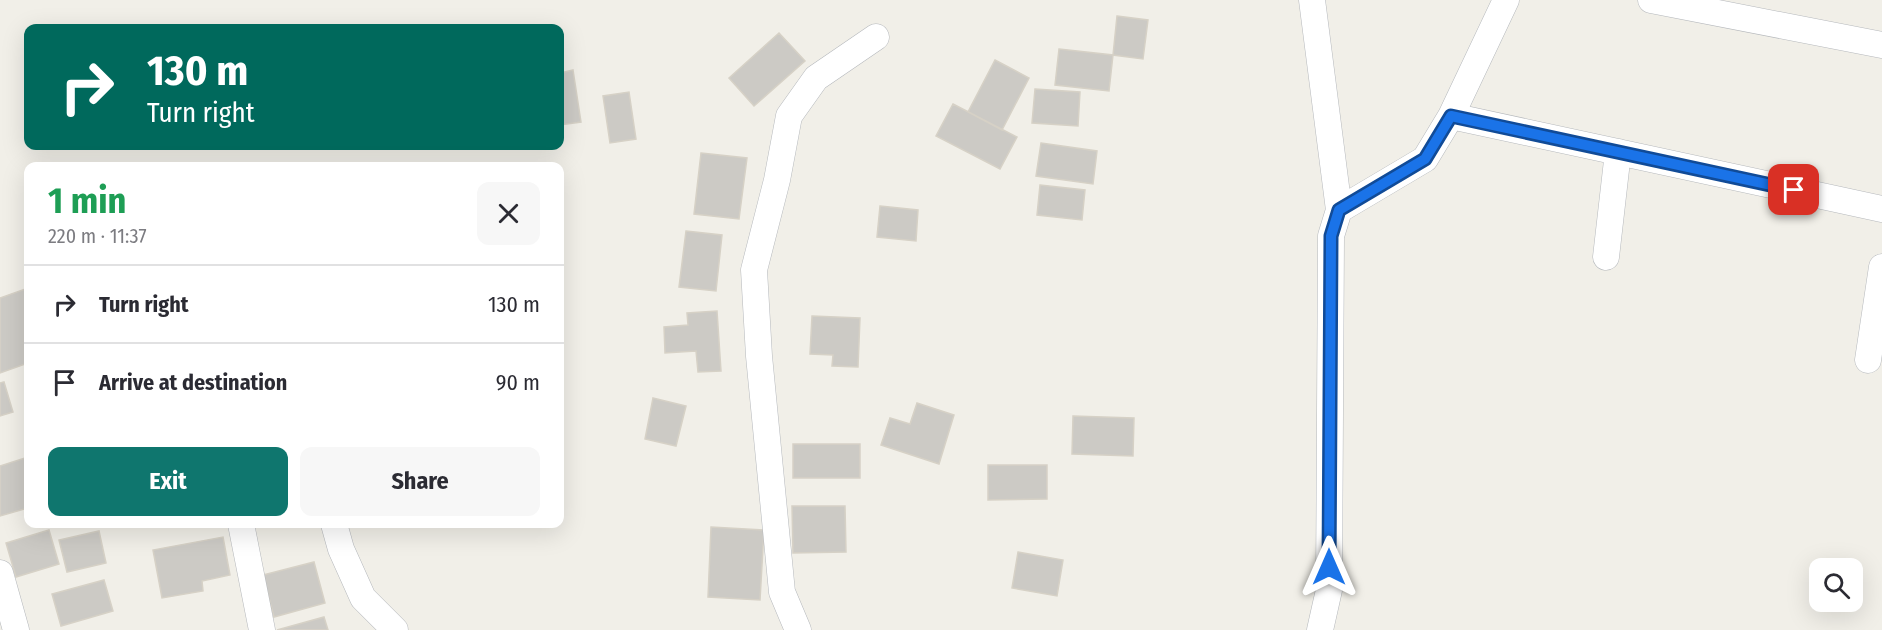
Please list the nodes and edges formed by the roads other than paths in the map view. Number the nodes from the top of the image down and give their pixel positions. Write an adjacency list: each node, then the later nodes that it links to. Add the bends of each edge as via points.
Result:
1 (1312, 0): 9 (street)
2 (1506, 0): 6 (street)
3 (1651, 0): 5 (street)
4 (876, 37): 19 (street, via 816,78 789,116 754,270 782,591)
5 (1882, 45)
6 (1451, 116): 7 (street); 9 (street, via 1425,159)
7 (1618, 152): 8 (street); 10 (street)
8 (1882, 209)
9 (1339, 210): 20 (street, via 1331,236 1329,590)
10 (1606, 257)
11 (1882, 267): 12 (street)
12 (1868, 360)
13 (242, 528): 17 (street)
14 (335, 528): 18 (street, via 363,598)
15 (0, 573): 16 (street)
16 (16, 630)
17 (262, 630)
18 (395, 630)
19 (798, 630)
20 (1320, 630)

